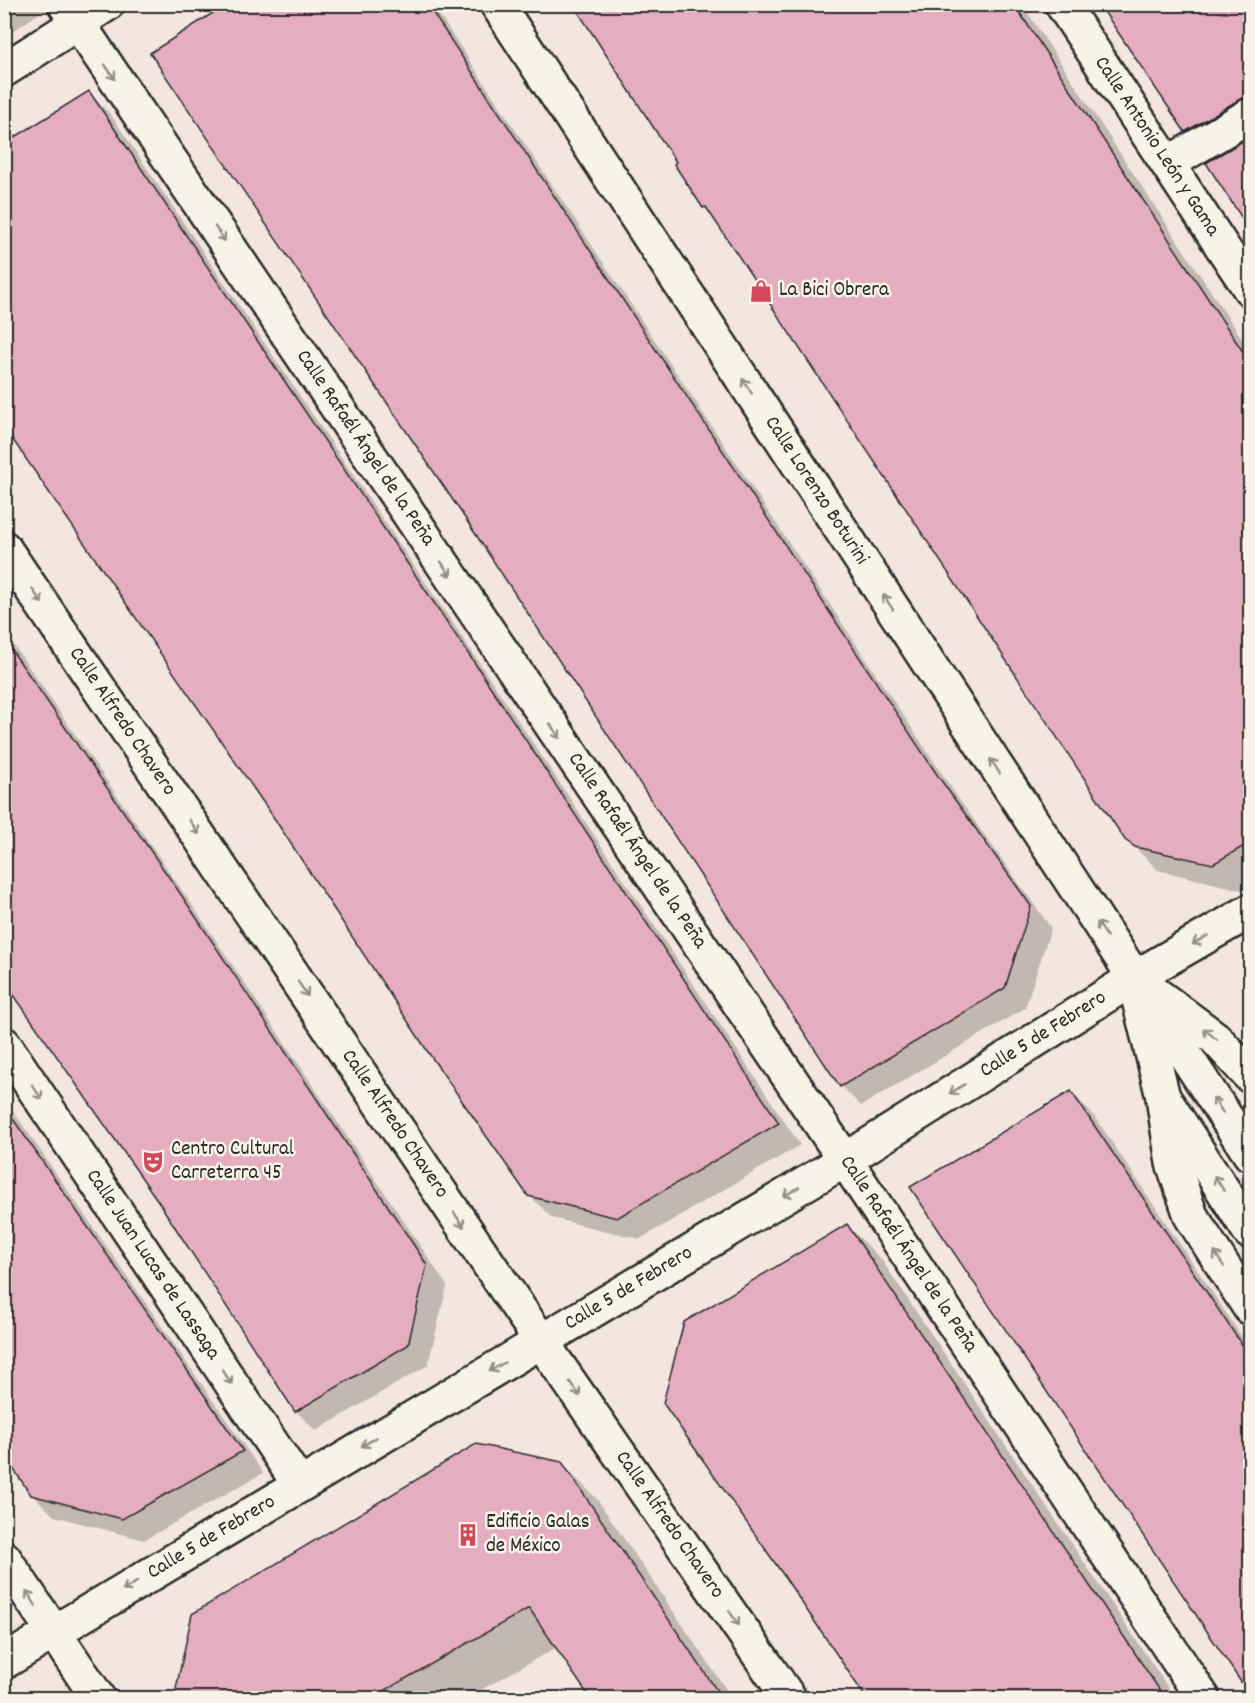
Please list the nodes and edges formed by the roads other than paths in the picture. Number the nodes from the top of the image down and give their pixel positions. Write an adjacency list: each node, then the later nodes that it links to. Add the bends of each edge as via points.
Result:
1 (107, 4): 4 (street)
2 (497, 4): 11 (street, Calle Lorenzo Boturini, one-way to 2)
3 (1062, 4): 7 (street, Calle Antonio León y Gama)
4 (71, 14): 5 (street); 16 (street, Calle Rafaél Ángel de la Peña, one-way to 16)
5 (4, 70)
6 (1251, 115): 7 (street)
7 (1169, 163): 8 (street, Calle Antonio León y Gama)
8 (1251, 289)
9 (4, 548): 19 (street, Calle Alfredo Chavero, one-way to 19)
10 (1251, 911): 11 (street, Calle 5 de Febrero, one-way to 11)
11 (1134, 978): 13 (street, Calle Lorenzo Boturini, one-way to 11, via 1215,1038); 14 (street, Calle Lorenzo Boturini); 15 (street, Calle Lorenzo Boturini, one-way to 11); 16 (street, Calle 5 de Febrero, one-way to 16)
12 (4, 1044): 20 (street, Calle Juan Lucas de Lassaga, one-way to 20)
13 (1251, 1076)
14 (1163, 1097): 17 (street, Calle Lorenzo Boturini, one-way to 14); 18 (street, Calle Lorenzo Boturini, one-way to 14, via 1191,1216 1173,1163)
15 (1251, 1154)
16 (845, 1160): 19 (street, Calle 5 de Febrero, one-way to 19); 26 (street, Calle Rafaél Ángel de la Peña)
17 (1251, 1232)
18 (1251, 1308)
19 (541, 1341): 20 (street, Calle 5 de Febrero, one-way to 20); 25 (street, Calle Alfredo Chavero, one-way to 25)
20 (298, 1484): 22 (street, Calle 5 de Febrero, one-way to 22)
21 (4, 1557): 22 (street, one-way to 21)
22 (53, 1632): 23 (street, Calle 5 de Febrero); 24 (street)
23 (4, 1662)
24 (98, 1698)
25 (789, 1698)
26 (1203, 1698)

